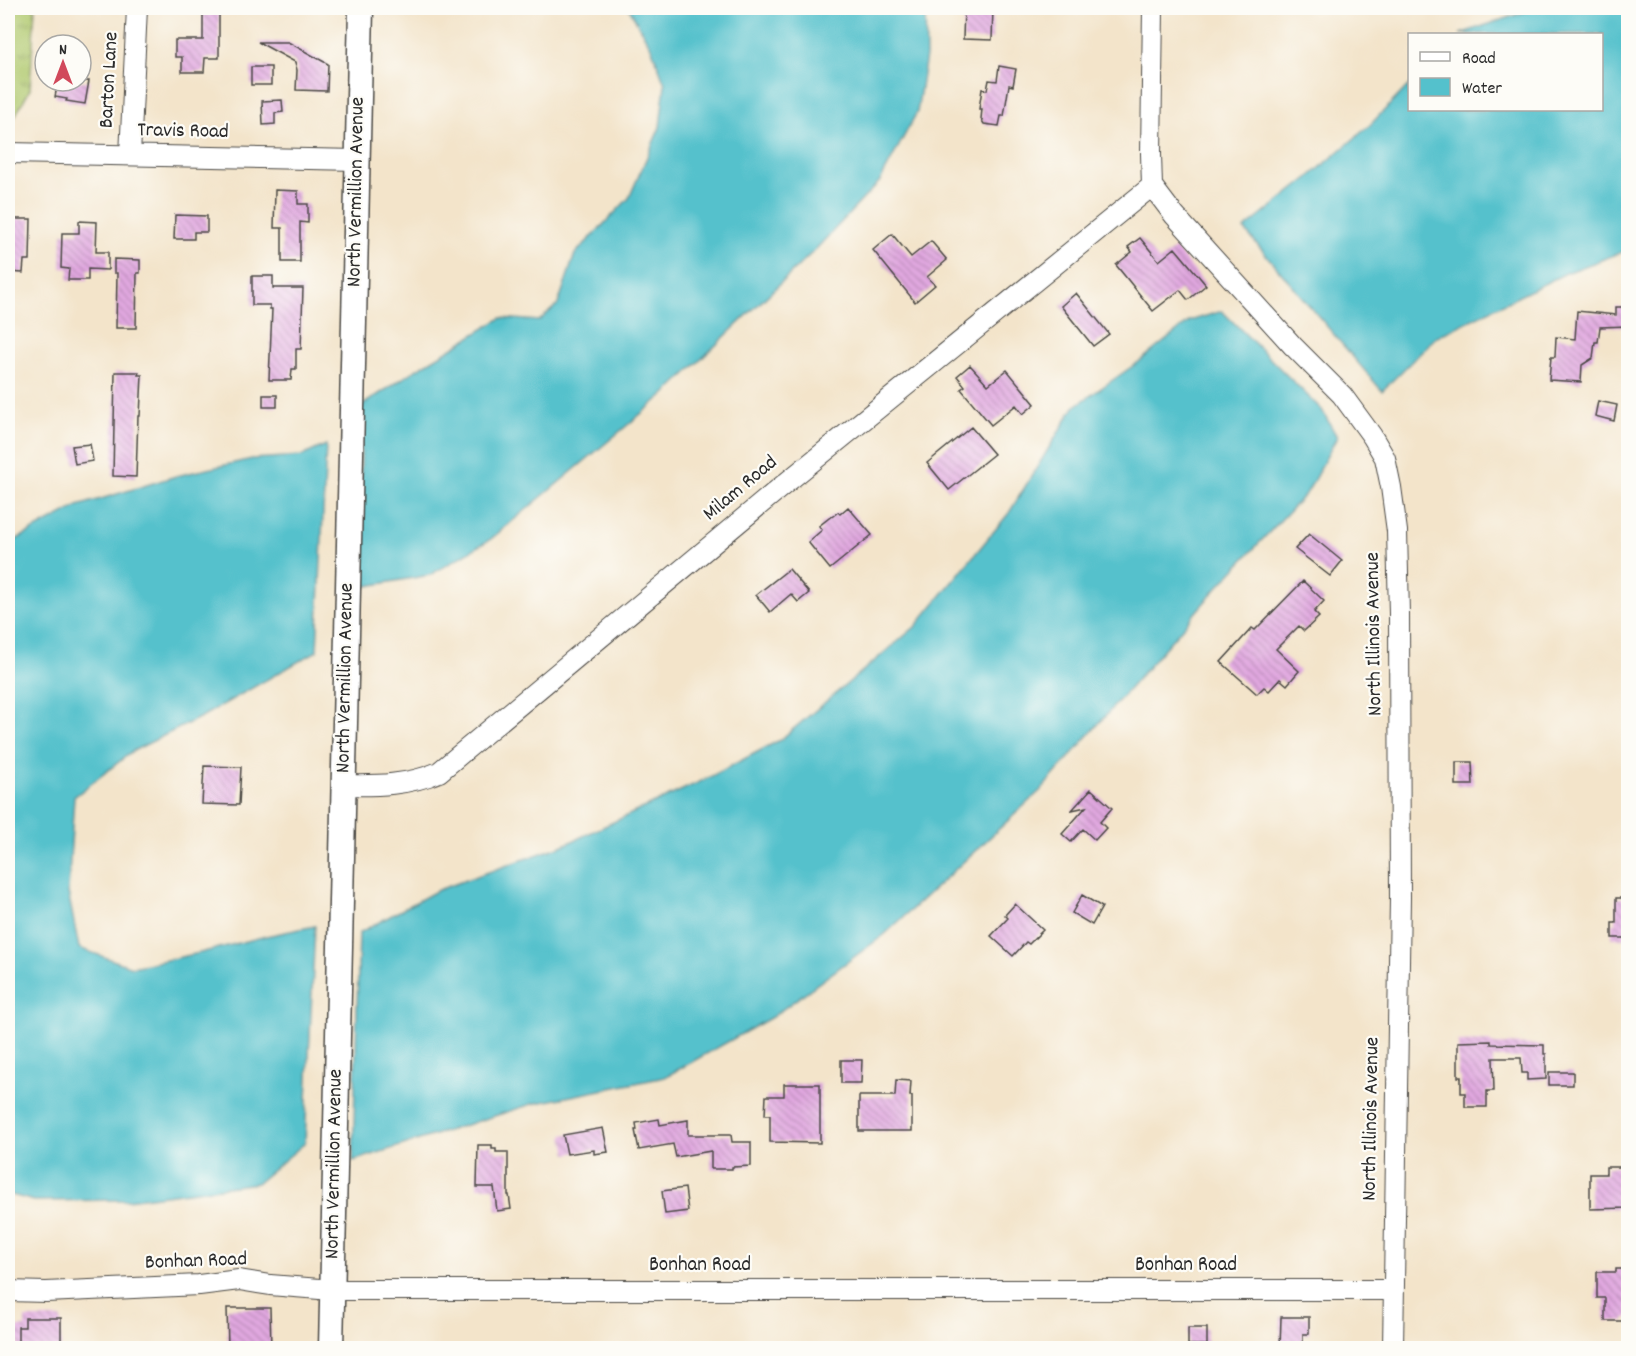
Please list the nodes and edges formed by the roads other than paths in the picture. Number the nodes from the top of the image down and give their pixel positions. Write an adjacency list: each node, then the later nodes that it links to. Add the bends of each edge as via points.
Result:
1 (137, 8): 5 (street, Barton Lane)
2 (361, 8): 6 (street, North Vermillion Avenue)
3 (1153, 8): 7 (street)
4 (8, 153): 5 (street, Travis Road)
5 (130, 155): 6 (street, Travis Road)
6 (358, 160): 8 (street, North Vermillion Avenue)
7 (1152, 186): 8 (street, Milam Road, via 781,487 439,772 413,782); 10 (street, North Illinois Avenue, via 1293,346 1342,395 1385,459 1397,531 1399,614 1400,898)
8 (344, 785): 9 (street, North Vermillion Avenue)
9 (333, 1290): 10 (street, Bonhan Road); 11 (street, Bonhan Road, via 239,1280 199,1286); 12 (street, North Vermillion Avenue)
10 (1394, 1290): 13 (street, North Illinois Avenue)
11 (8, 1291)
12 (331, 1348)
13 (1393, 1348)

